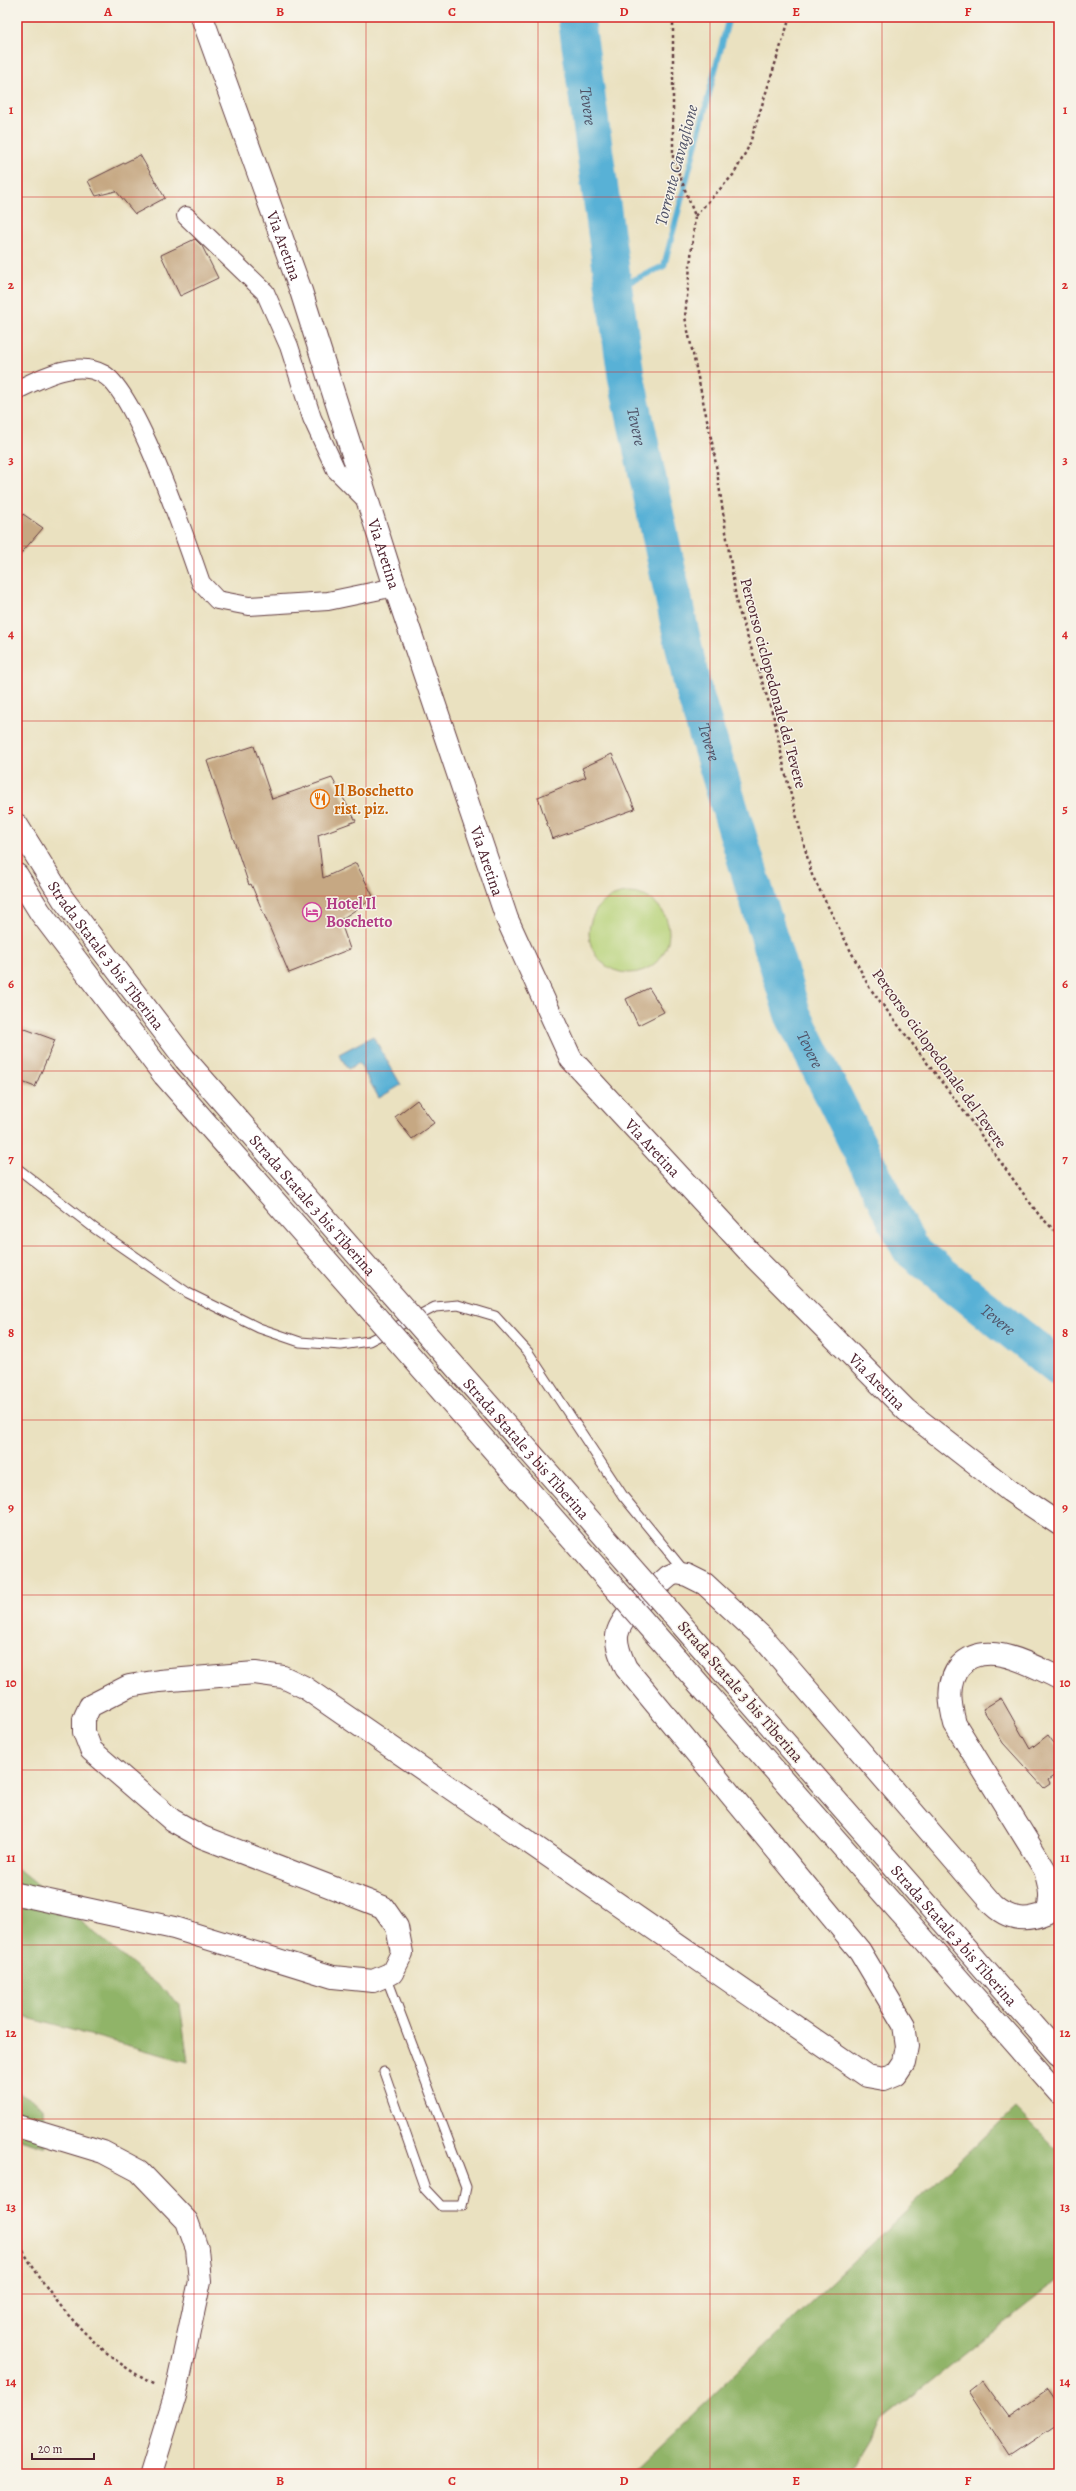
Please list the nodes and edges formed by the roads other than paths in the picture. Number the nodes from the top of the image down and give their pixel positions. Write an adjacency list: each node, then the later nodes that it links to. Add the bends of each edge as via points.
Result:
1 (202, 17): 4 (main road, Via Aretina, via 301,290)
2 (186, 216): 4 (street, via 265,292 289,346 312,418 336,470)
3 (17, 390): 5 (street, via 61,371 86,369 103,374 119,388 138,424 201,583 217,600 249,606 328,601)
4 (368, 503): 5 (main road, Via Aretina)
5 (395, 587): 9 (main road, Via Aretina, via 507,919 571,1059 756,1259 906,1410 1010,1491)
6 (17, 825): 14 (main road, Strada Statale 3 bis Tiberina, bridge, via 63,899 185,1059)
7 (17, 875): 16 (main road, Strada Statale 3 bis Tiberina, bridge, via 40,912 164,1075)
8 (17, 1168): 10 (lane, via 94,1228 188,1293 259,1328 300,1342 341,1345 369,1341 435,1307 458,1305 495,1316 528,1352 623,1496)
9 (1059, 1524)
10 (687, 1575): 11 (main road, via 704,1584 761,1636 993,1905 1003,1914 1020,1919 1034,1918 1047,1912 1051,1903 1051,1890 1045,1870 955,1724 950,1706 951,1687 954,1673 967,1658 981,1653 1002,1655); 13 (main road, via 676,1573 669,1576 621,1622 617,1636 620,1654 626,1668 860,1951 904,2025 907,2046 904,2062 896,2074 884,2078 867,2076 304,1687 283,1677 255,1673 158,1681 129,1686 90,1706 84,1719 84,1732 91,1750 172,1820 202,1837 383,1907 397,1927 402,1953 392,1973)
11 (1059, 1678)
12 (17, 1894): 13 (main road, via 174,1928 333,1977 373,1981)
13 (386, 1976): 15 (lane, via 466,2187 462,2206 441,2206 425,2189)
14 (1059, 2054)
15 (384, 2072)
16 (1059, 2093)
17 (17, 2126): 18 (main road, via 103,2152 139,2171 187,2222 197,2249 200,2281 175,2396)
18 (151, 2474)

